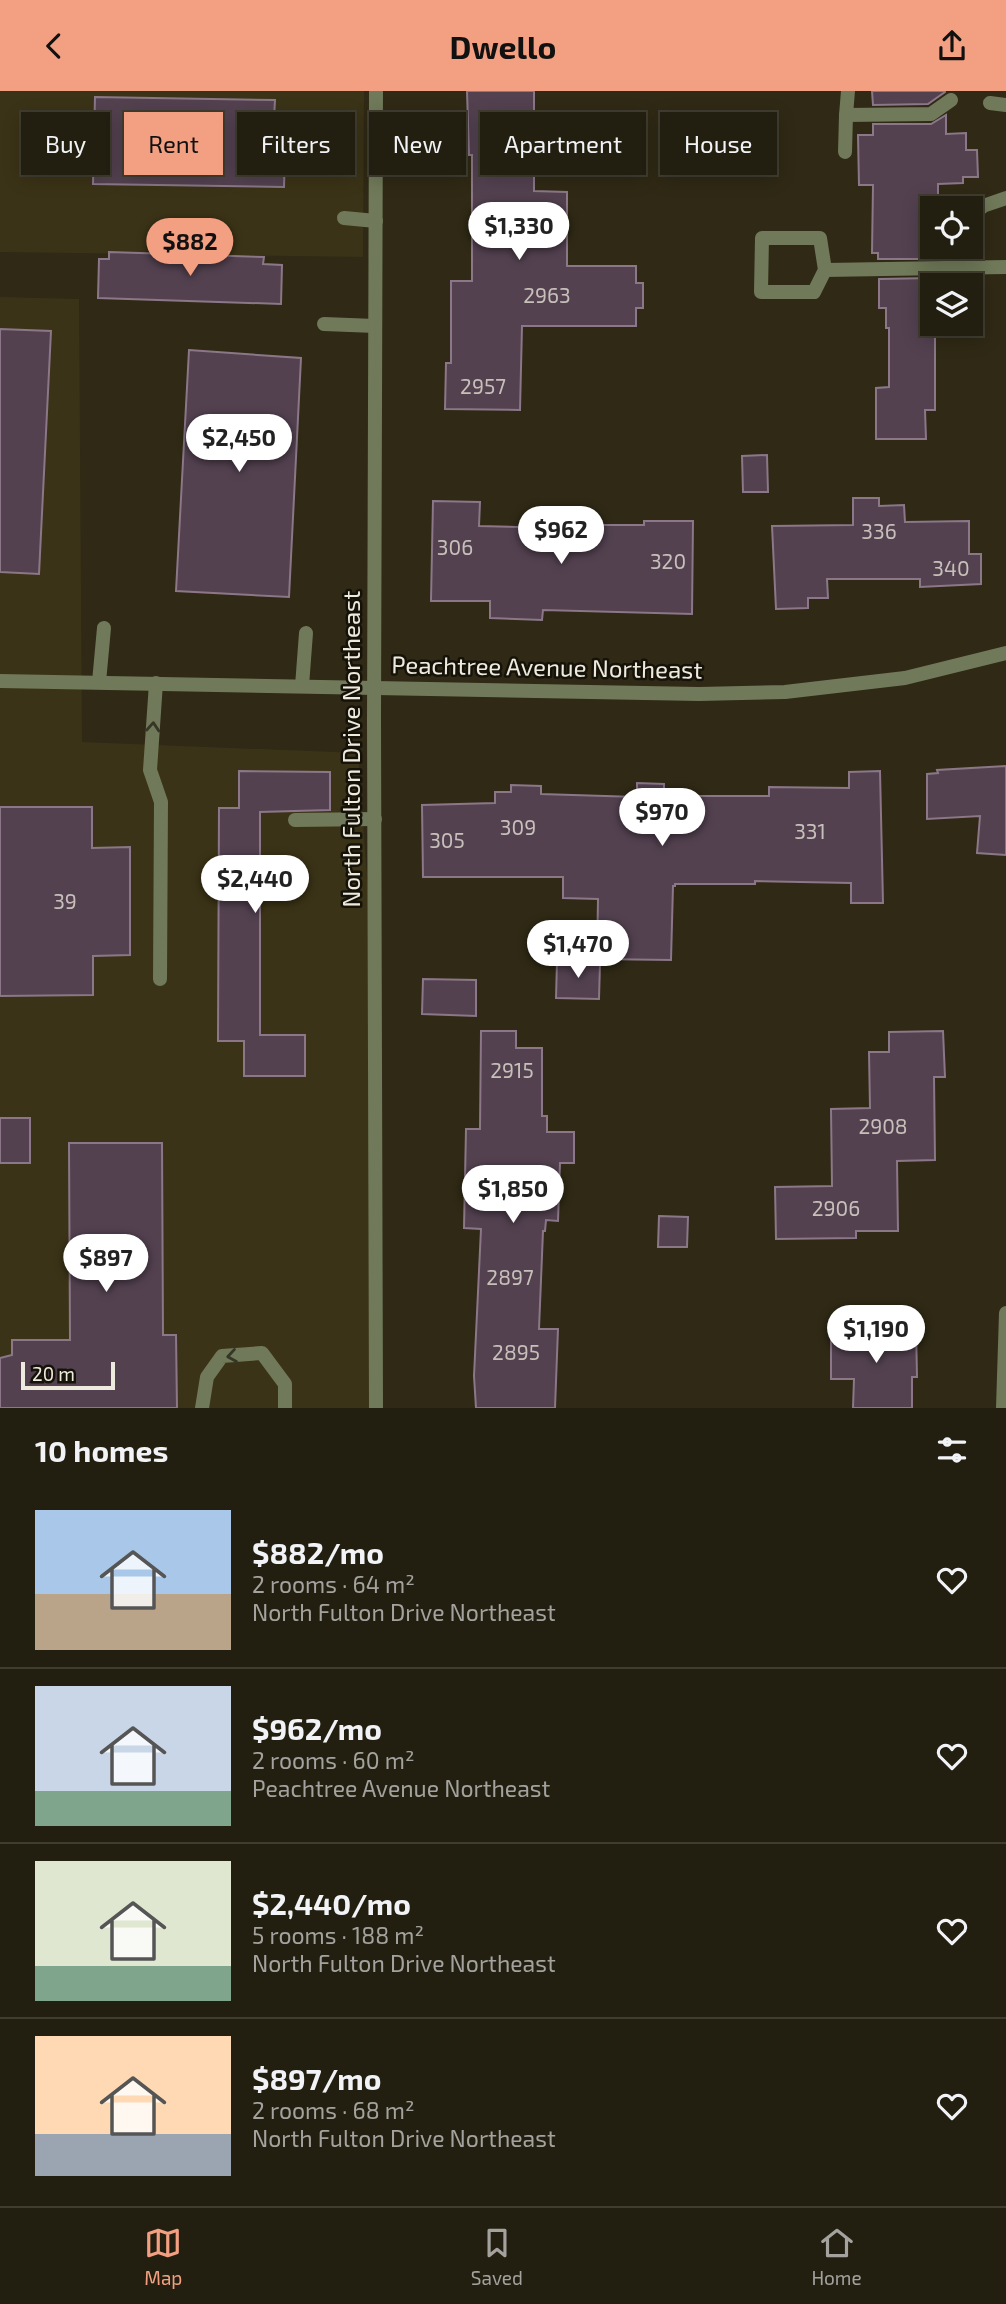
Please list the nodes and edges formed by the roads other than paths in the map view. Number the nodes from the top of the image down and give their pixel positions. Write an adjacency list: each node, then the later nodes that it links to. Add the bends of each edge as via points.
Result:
1 (376, 91): 11 (street, North Fulton Drive Northeast)
2 (848, 91): 6 (street)
3 (951, 100): 6 (street, via 931,114)
4 (990, 103): 5 (street)
5 (1006, 105)
6 (846, 115): 7 (street)
7 (845, 152)
8 (1006, 198): 9 (street)
9 (983, 206)
10 (344, 218): 11 (street)
11 (376, 221): 17 (street, North Fulton Drive Northeast)
12 (967, 259): 13 (street)
13 (967, 267): 14 (street); 15 (street)
14 (1006, 267)
15 (825, 270): 15 (street, via 814,292 761,292 762,238 820,238)
16 (324, 324): 17 (street)
17 (375, 326): 25 (street, North Fulton Drive Northeast)
18 (104, 628): 22 (street)
19 (306, 633): 24 (street)
20 (1006, 653): 25 (street, Peachtree Avenue Northeast, via 905,678 785,692)
21 (0, 681): 22 (street, Peachtree Avenue Northeast)
22 (99, 682): 23 (street, Peachtree Avenue Northeast)
23 (156, 683): 24 (street, Peachtree Avenue Northeast); 28 (street, one-way to 23, via 161,802 150,770)
24 (302, 686): 25 (street, Peachtree Avenue Northeast)
25 (374, 687): 26 (street, North Fulton Drive Northeast)
26 (374, 819): 27 (street); 32 (street, North Fulton Drive Northeast)
27 (295, 820)
28 (160, 979)
29 (1006, 1313): 33 (street)
30 (202, 1408): 31 (street, one-way to 30, via 285,1384 262,1353 222,1356 207,1377)
31 (285, 1408)
32 (376, 1408)
33 (1003, 1408)

